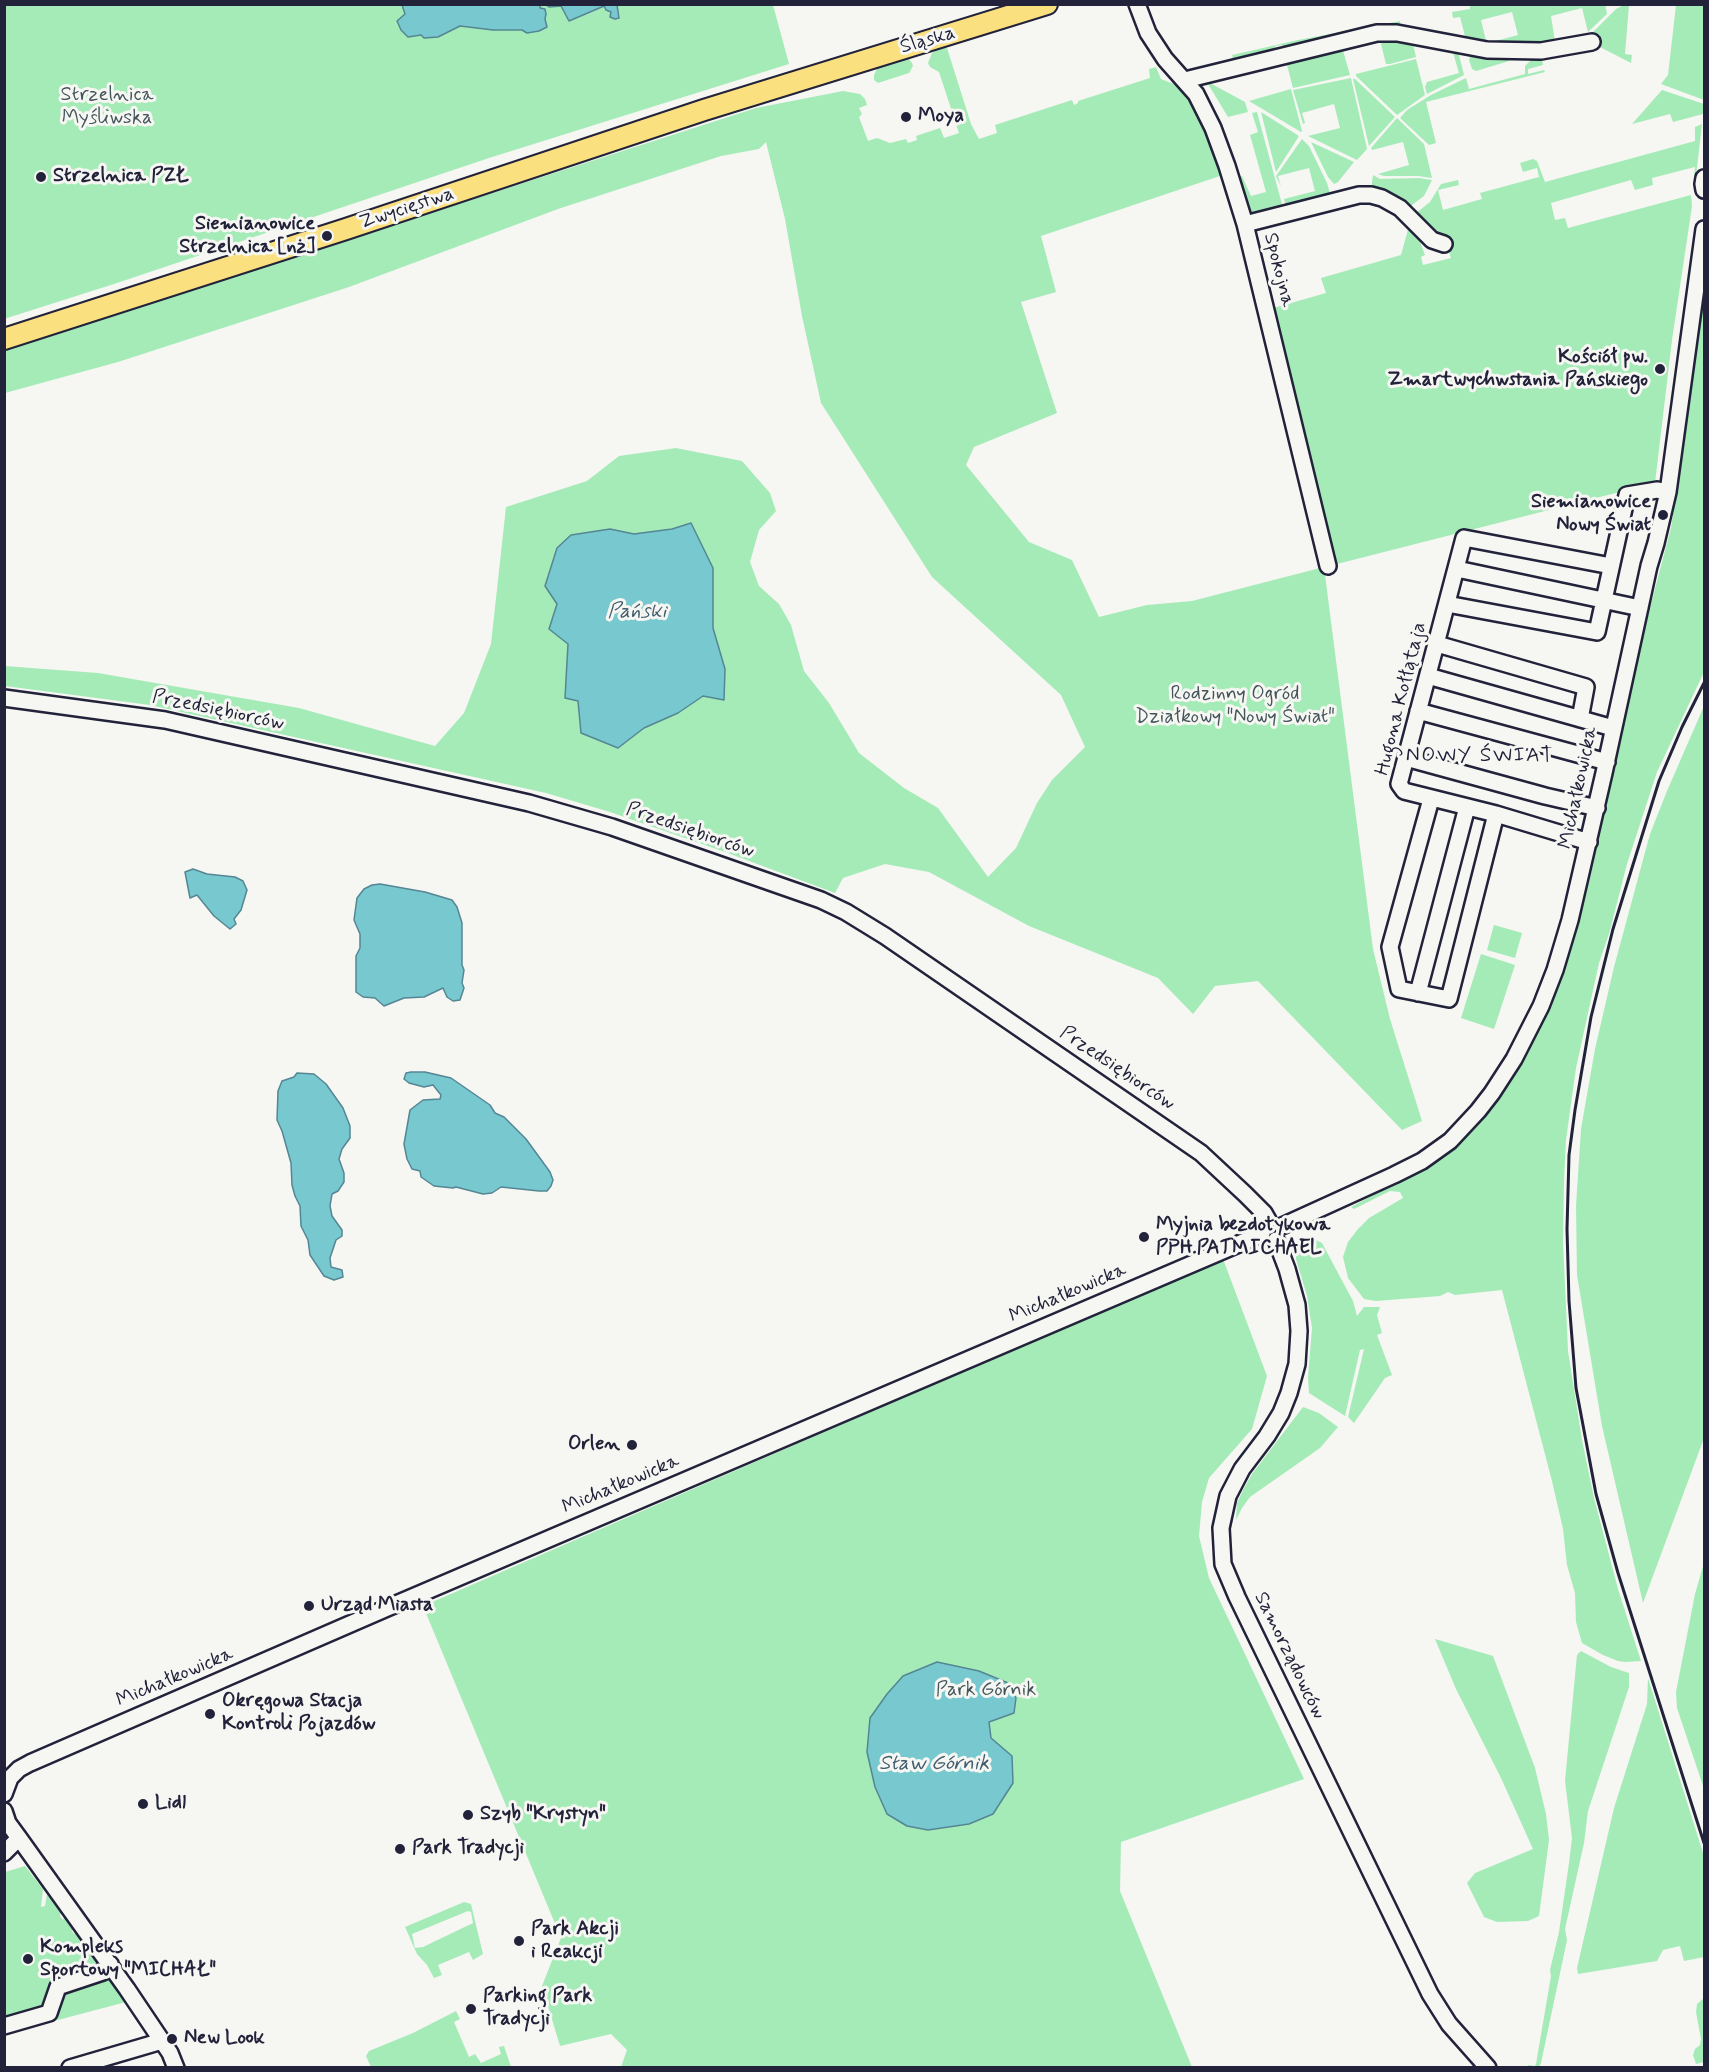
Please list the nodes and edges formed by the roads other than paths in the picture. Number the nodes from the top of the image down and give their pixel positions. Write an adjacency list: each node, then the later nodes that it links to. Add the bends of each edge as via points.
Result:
1 (1047, 4): 4 (main road, Śląska)
2 (1137, 4): 5 (street, Spokojna, via 1148,33)
3 (1592, 42): 5 (street, via 1541,51 1487,51 1397,33 1377,33)
4 (809, 77): 11 (main road, Zwycięstwa)
5 (1185, 80): 8 (street, Spokojna, via 1213,128)
6 (1704, 178): 7 (street)
7 (1704, 190)
8 (1245, 224): 10 (street, via 1370,195 1400,208 1432,240); 13 (street, Spokojna)
9 (1704, 229): 12 (street, Michałkowicka)
10 (1444, 244)
11 (4, 339)
12 (1668, 492): 14 (street, via 1628,495); 18 (street, Michałkowicka)
13 (1328, 566)
14 (1611, 566): 15 (street, Hugona Kołłątaja, via 1464,538); 16 (street)
15 (1457, 569): 16 (street); 17 (street, Hugona Kołłątaja)
16 (1604, 600): 17 (street, via 1597,632); 18 (street)
17 (1447, 604): 19 (street, Hugona Kołłątaja)
18 (1640, 608): 24 (street, Michałkowicka)
19 (1437, 644): 20 (street, Hugona Kołłątaja); 23 (street, via 1586,687)
20 (1428, 676): 22 (street, Hugona Kołłątaja); 23 (street)
21 (4, 698): 33 (street, Przedsiębiorców, via 165,720 529,803 612,826 821,900 885,936 1201,1153 1250,1198)
22 (1418, 711): 25 (street, Hugona Kołłątaja); 26 (street)
23 (1580, 719): 24 (street)
24 (1613, 728): 26 (street, Michałkowicka)
25 (1406, 758): 27 (street, Hugona Kołłątaja, via 1401,789); 29 (street)
26 (1607, 762): 29 (street, Michałkowicka)
27 (1431, 799): 28 (street, Hugona Kołłątaja); 32 (street, via 1390,947 1399,989)
28 (1467, 807): 30 (street, Hugona Kołłątaja); 32 (street)
29 (1596, 808): 31 (street, Michałkowicka)
30 (1496, 814): 31 (street, Hugona Kołłątaja); 32 (street, via 1449,999)
31 (1589, 842): 33 (street, Michałkowicka, via 1568,929 1547,991 1522,1045 1485,1104 1450,1141 1422,1161)
32 (1418, 993)
33 (1272, 1230): 34 (street, Michałkowicka, via 30,1763 10,1778); 43 (street, Samorządowców, via 1297,1305 1297,1364 1281,1413 1227,1496 1221,1528 1223,1564 1430,1994 1449,2024)
34 (5, 1789)
35 (4, 1811): 36 (street)
36 (19, 1838): 37 (street); 38 (street)
37 (4, 1853)
38 (110, 1964): 39 (street, via 103,1972 58,1987 49,2013); 40 (street)
39 (4, 2026)
40 (162, 2041): 41 (street); 42 (street)
41 (176, 2065)
42 (70, 2067)
43 (1488, 2067)

